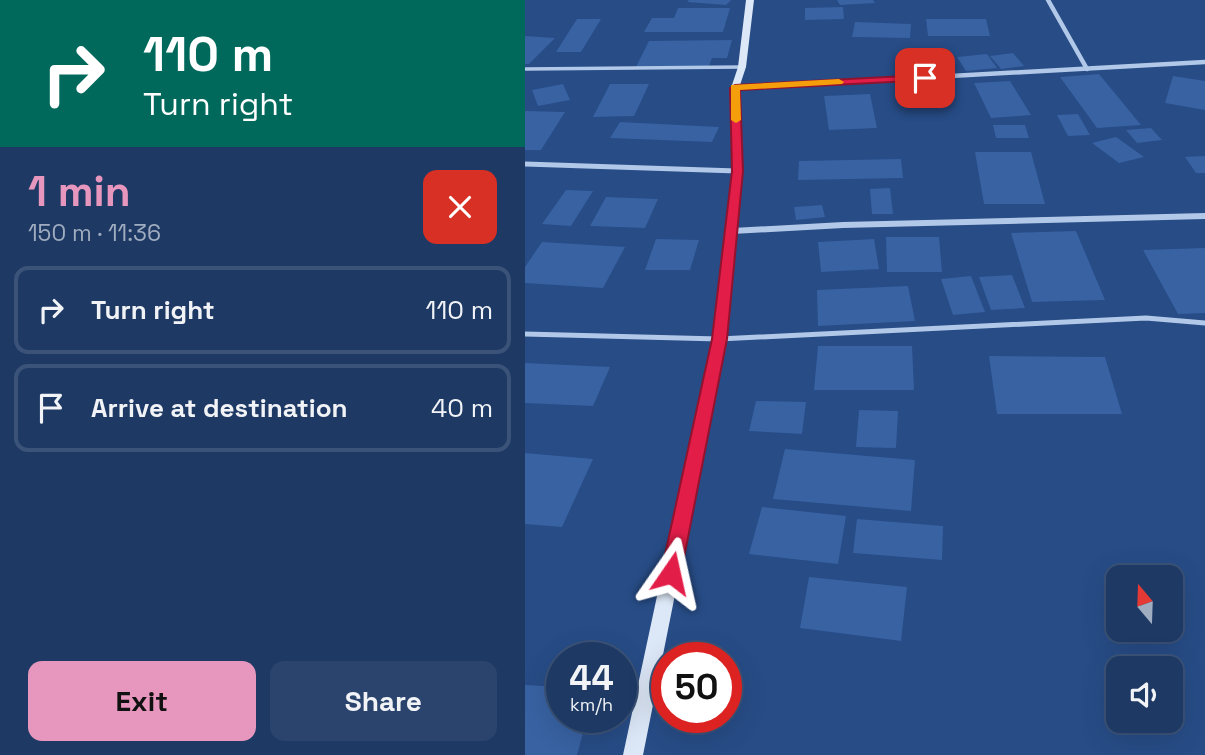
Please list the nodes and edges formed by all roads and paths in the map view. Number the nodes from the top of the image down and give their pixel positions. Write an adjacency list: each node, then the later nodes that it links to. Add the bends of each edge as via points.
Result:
1 (750, 0): 4 (main road)
2 (1048, 0): 6 (street)
3 (1205, 62): 6 (street)
4 (742, 67): 5 (lane); 7 (main road)
5 (525, 69)
6 (1087, 69): 7 (street)
7 (735, 88): 9 (main road)
8 (525, 164): 9 (street)
9 (737, 171): 11 (main road)
10 (1205, 216): 11 (street)
11 (732, 231): 14 (main road)
12 (1205, 323): 14 (lane, via 1146,318)
13 (525, 334): 14 (lane)
14 (719, 339): 15 (main road)
15 (633, 755)

